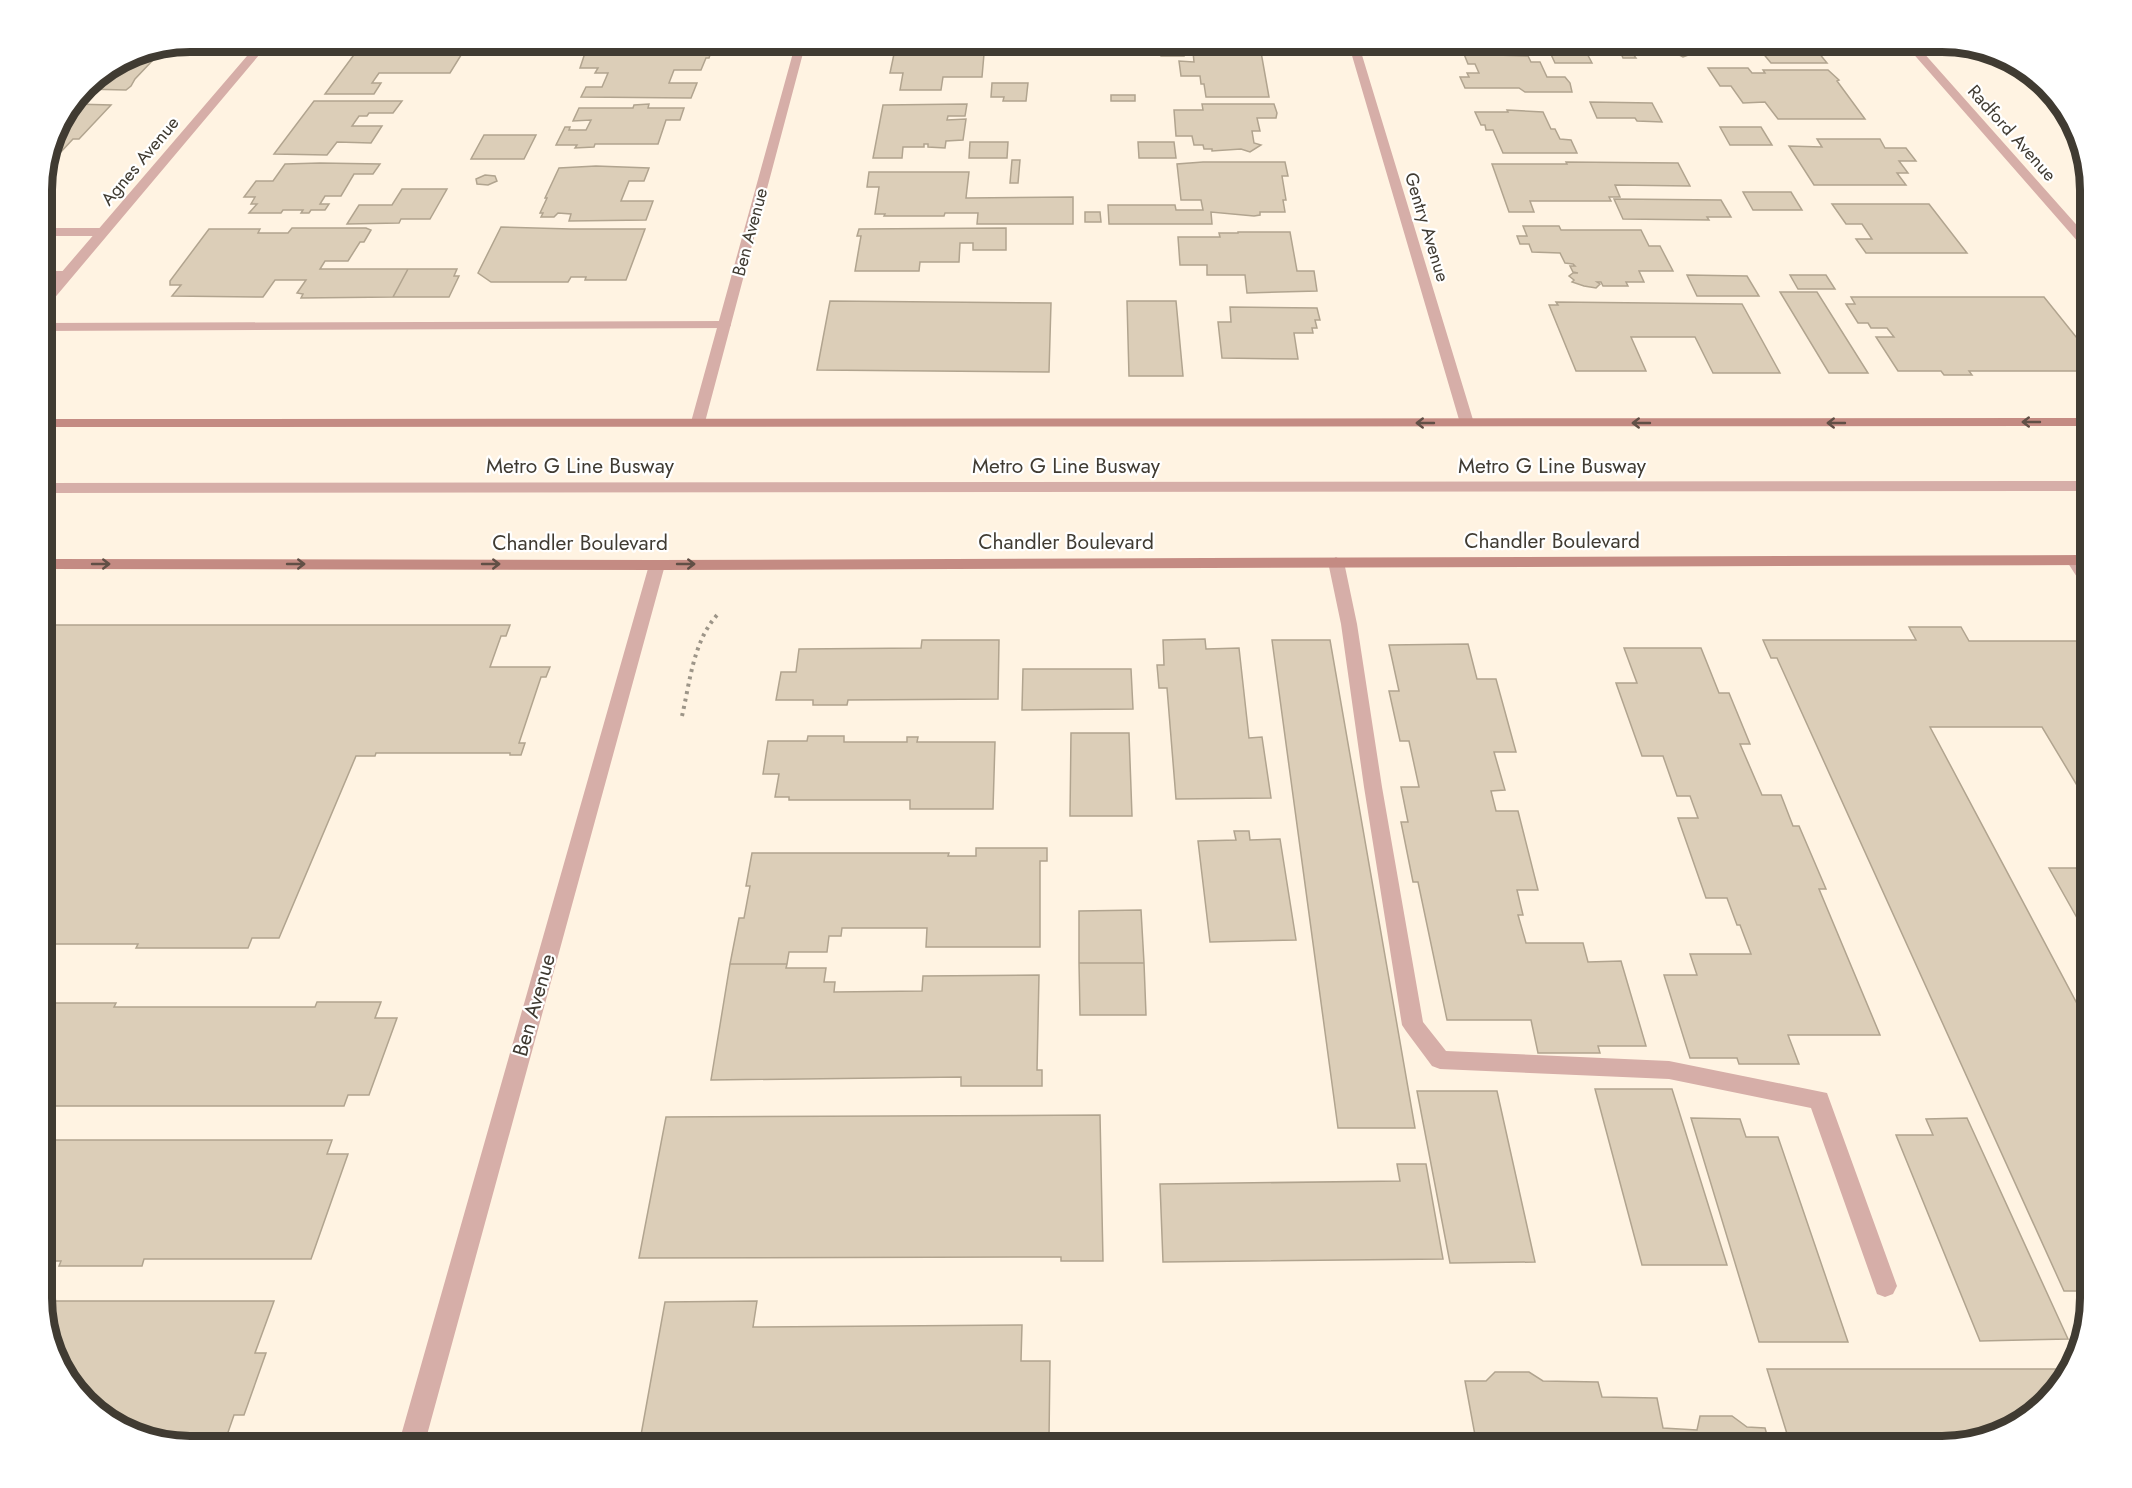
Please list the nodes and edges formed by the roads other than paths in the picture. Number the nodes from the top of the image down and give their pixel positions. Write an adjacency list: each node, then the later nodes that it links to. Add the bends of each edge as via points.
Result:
1 (1356, 52): 16 (street, Gentry Avenue)
2 (1917, 52): 7 (street, Radford Avenue)
3 (256, 53): 6 (street, Agnes Avenue)
4 (798, 53): 11 (street, Ben Avenue)
5 (53, 232): 6 (street)
6 (103, 232): 9 (street, Agnes Avenue)
7 (2080, 237)
8 (53, 274): 9 (street)
9 (67, 274): 10 (street, Agnes Avenue)
10 (53, 291)
11 (724, 325): 12 (street); 13 (street, Ben Avenue)
12 (53, 327)
13 (698, 422): 15 (street); 16 (street, one-way to 13)
14 (2080, 422): 16 (street, one-way to 16)
15 (53, 423)
16 (1467, 423)
17 (2080, 486): 18 (street, Metro G Line Busway)
18 (53, 488)
19 (2080, 560): 20 (street, Chandler Boulevard)
20 (1336, 562): 22 (street, Chandler Boulevard, one-way to 20); 23 (street, via 1413,1025 1440,1060 1669,1070 1819,1100)
21 (53, 564): 22 (street, Chandler Boulevard, one-way to 22)
22 (657, 565): 24 (street, Ben Avenue)
23 (1885, 1286)
24 (414, 1436)

